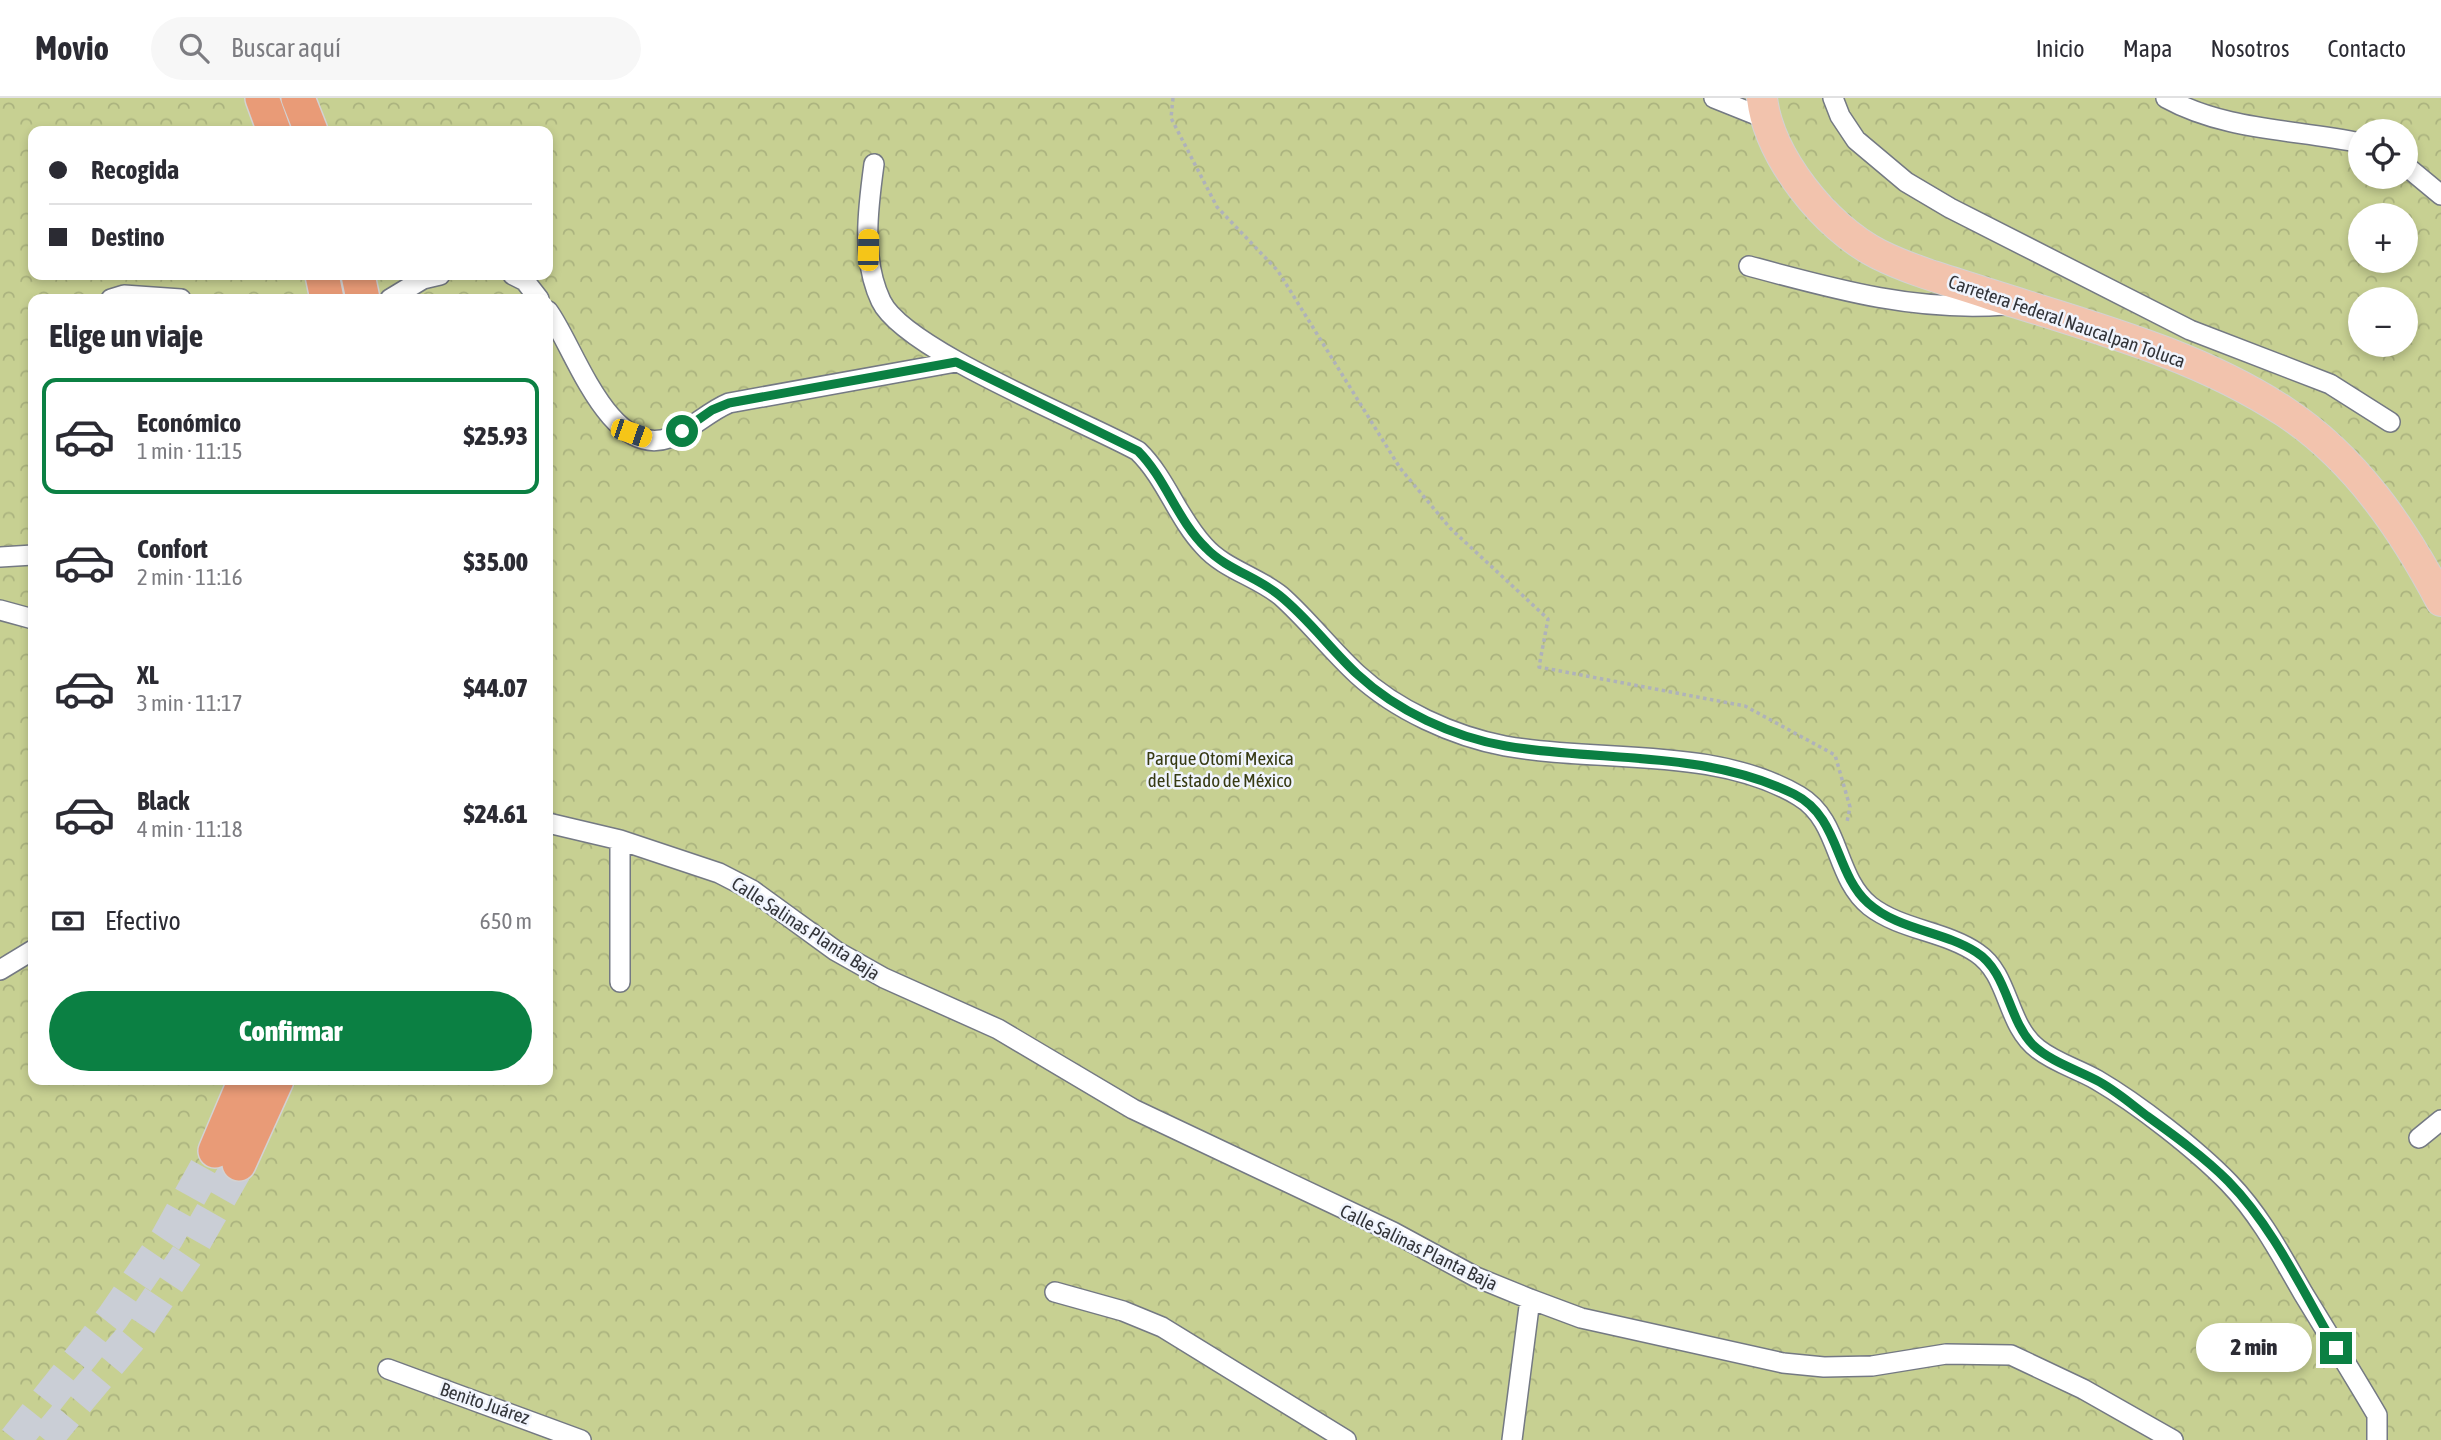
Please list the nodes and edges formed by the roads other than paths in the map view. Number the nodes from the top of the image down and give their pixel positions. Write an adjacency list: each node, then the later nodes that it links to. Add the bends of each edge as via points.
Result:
1 (262, 98): 7 (highway)
2 (299, 98): 8 (highway)
3 (1714, 98): 6 (street)
4 (1833, 98): 20 (street, via 1856,140 1906,182)
5 (2166, 98): 9 (street, via 2225,123)
6 (1763, 108): 18 (main road, Carretera Federal Naucalpan Toluca, via 1782,158 1806,193 1842,228 1876,253)
7 (272, 126)
8 (308, 126)
9 (2348, 141)
10 (874, 164): 21 (street, via 868,250 872,280 882,304)
11 (2418, 176): 12 (street)
12 (2441, 195)
13 (1749, 266): 18 (street, via 1905,304 1959,308)
14 (421, 280): 16 (street)
15 (523, 280): 17 (street)
16 (398, 294)
17 (535, 294)
18 (2020, 304): 20 (main road, Carretera Federal Naucalpan Toluca)
19 (553, 320): 21 (street, via 604,412 631,433 648,439 670,438 729,403)
20 (2184, 343): 22 (street, via 2330,384); 25 (main road, Carretera Federal Naucalpan Toluca, via 2335,452 2411,545)
21 (956, 362): 44 (street, via 1138,451 1208,551 1277,593 1358,675 1398,705 1457,732 1502,745 1712,767 1749,775 1810,804 1840,851 1851,886 1870,906 1974,950 1994,966 2022,1032 2037,1048 2097,1080 2228,1182 2267,1231 2377,1415)
22 (2390, 422)
23 (28, 555): 24 (street)
24 (0, 557)
25 (2441, 601)
26 (0, 610): 27 (street)
27 (28, 618)
28 (553, 824): 29 (street, Calle Salinas Planta Baja)
29 (620, 840): 32 (street); 38 (street, Calle Salinas Planta Baja, via 719,873 752,890 836,951 884,978 998,1029 1133,1109 1393,1232 1476,1278)
30 (28, 953): 31 (street)
31 (0, 970)
32 (620, 982)
33 (244, 1085): 34 (highway, via 227,1158)
34 (274, 1085)
35 (2441, 1120): 36 (street)
36 (2419, 1138)
37 (1055, 1292): 41 (street, via 1124,1311 1162,1328)
38 (1530, 1299): 42 (street); 43 (street, Calle Salinas Planta Baja, via 1581,1318 1783,1363 1872,1366 1946,1354 2011,1355)
39 (388, 1369): 40 (street, Benito Juárez)
40 (581, 1440)
41 (1346, 1440)
42 (1512, 1440)
43 (2173, 1440)
44 (2377, 1440)

